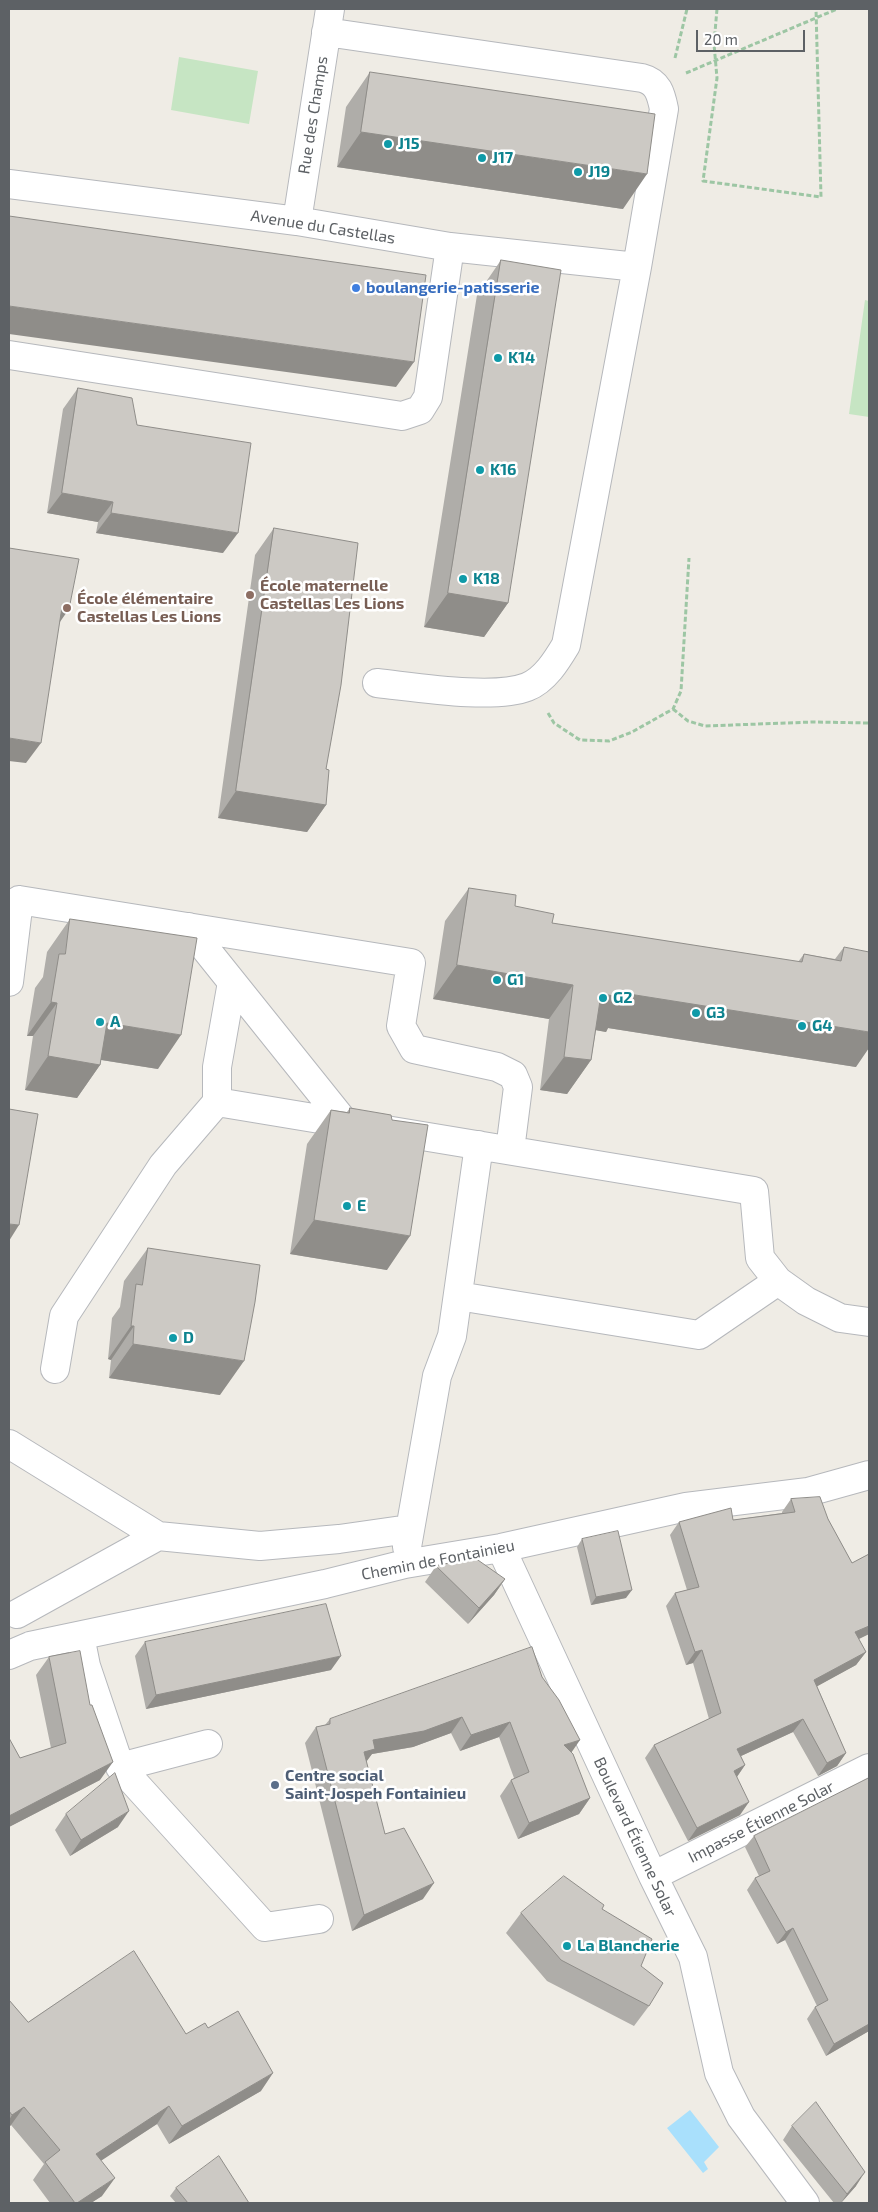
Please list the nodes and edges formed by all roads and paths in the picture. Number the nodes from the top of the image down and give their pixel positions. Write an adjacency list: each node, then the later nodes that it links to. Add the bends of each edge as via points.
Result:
1 (687, 9): 8 (path)
2 (718, 9): 7 (path, via 714,44)
3 (816, 9): 5 (path)
4 (837, 9): 5 (path)
5 (817, 17): 7 (path); 7 (path, via 821,197 703,182 718,78)
6 (328, 20): 8 (street); 10 (street, Rue des Champs)
7 (716, 60): 8 (path)
8 (667, 81): 12 (street)
9 (9, 184): 10 (street, Avenue du Castellas)
10 (297, 221): 11 (street, Avenue du Castellas)
11 (450, 247): 12 (street, Avenue du Castellas); 13 (street, via 428,397 420,410 402,416)
12 (637, 267): 16 (street, via 566,645 553,667)
13 (9, 355)
14 (689, 558): 17 (path, via 681,691)
15 (377, 684): 16 (street, via 497,693)
16 (528, 686): 17 (path, via 554,723 580,740 617,738)
17 (673, 708): 18 (path, via 688,721 705,726)
18 (869, 723)
19 (188, 927): 20 (street, via 19,900); 21 (street); 25 (street, via 411,963 401,1026 414,1049 497,1067 512,1075 518,1087)
20 (9, 982)
21 (232, 982): 22 (street, via 217,1067); 23 (street)
22 (217, 1102): 23 (street); 29 (street, via 163,1165 64,1316)
23 (345, 1123): 24 (street)
24 (470, 1144): 25 (street); 27 (street); 30 (street, via 433,1342)
25 (510, 1150): 26 (street, via 754,1191 760,1258)
26 (778, 1281): 27 (street, via 699,1335); 28 (street, via 806,1301 840,1318)
27 (458, 1296): 30 (street, via 452,1336)
28 (869, 1322)
29 (55, 1369)
30 (437, 1376): 33 (street)
31 (9, 1444): 34 (street)
32 (869, 1475): 35 (street, Chemin de Fontainieu, via 808,1492 686,1508)
33 (409, 1529): 34 (street, via 260,1546); 36 (street)
34 (158, 1536): 37 (street)
35 (501, 1548): 36 (street, Chemin de Fontainieu); 43 (street, Boulevard Étienne Solar)
36 (405, 1564): 38 (street, Chemin de Fontainieu)
37 (13, 1605): 39 (street)
38 (80, 1636): 39 (street, Chemin de Fontainieu); 41 (street, via 86,1666)
39 (19, 1650)
40 (208, 1744): 41 (street)
41 (120, 1767): 44 (street, via 265,1927)
42 (869, 1768): 43 (street, Impasse Étienne Solar)
43 (653, 1876): 45 (street, Boulevard Étienne Solar, via 693,1957 719,2073 741,2117)
44 (319, 1919)
45 (805, 2203)

